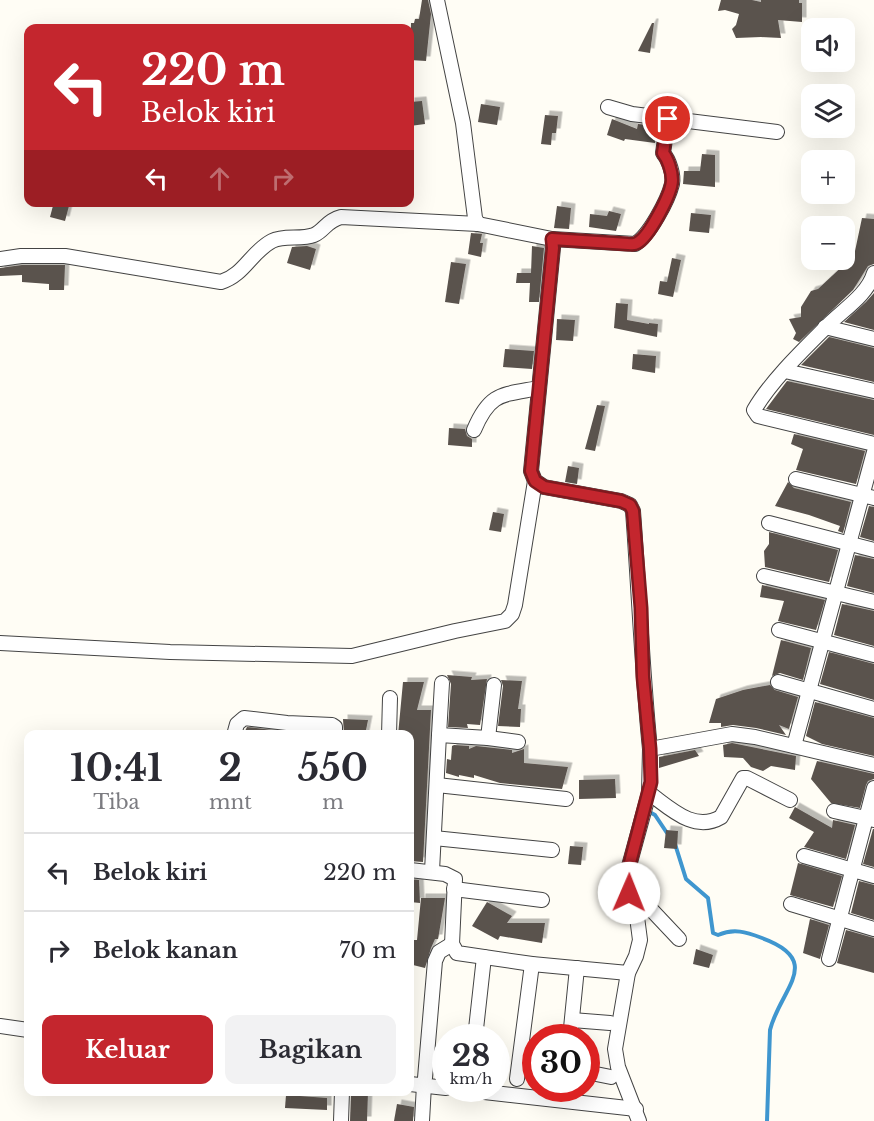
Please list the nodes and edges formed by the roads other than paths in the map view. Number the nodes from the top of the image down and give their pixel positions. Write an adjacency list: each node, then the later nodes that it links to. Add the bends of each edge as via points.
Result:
1 (437, 0): 5 (street, via 463,123)
2 (608, 107): 3 (street)
3 (668, 119): 4 (street); 6 (street, via 663,153 673,183 651,229 640,241 628,244)
4 (777, 132)
5 (478, 224): 6 (street); 7 (street, via 340,217 329,220 315,234 273,240 233,278 221,282 65,256)
6 (552, 239): 12 (street)
7 (0, 259)
8 (873, 281): 9 (street)
9 (825, 327): 10 (street); 11 (street)
10 (874, 339)
11 (785, 371): 13 (street); 15 (street, via 755,407 758,416)
12 (539, 388): 14 (street, via 499,395 483,410); 18 (street, via 531,471)
13 (874, 391)
14 (474, 430)
15 (874, 444)
16 (874, 452): 19 (street)
17 (796, 479): 19 (street)
18 (535, 481): 28 (street, via 515,605 505,621 352,656); 44 (street, via 544,487 621,501 633,511)
19 (868, 496): 21 (street)
20 (769, 523): 21 (street)
21 (849, 544): 22 (street); 24 (street)
22 (874, 550)
23 (764, 576): 24 (street)
24 (836, 593): 25 (street); 27 (street)
25 (874, 603)
26 (779, 630): 27 (street)
27 (822, 642): 29 (street); 33 (street)
28 (0, 644)
29 (874, 655)
30 (778, 682): 33 (street)
31 (442, 683): 40 (street)
32 (494, 686): 41 (street)
33 (809, 691): 35 (street); 43 (street)
34 (390, 698): 39 (street)
35 (874, 709)
36 (286, 729): 37 (street, via 244,718); 38 (street, via 332,725)
37 (235, 730)
38 (335, 730)
39 (388, 730)
40 (439, 735): 41 (street); 46 (street)
41 (488, 738): 42 (street)
42 (518, 742)
43 (794, 746): 44 (street, via 732,734); 45 (street)
44 (650, 749): 48 (street)
45 (874, 765)
46 (437, 785): 49 (street); 53 (street)
47 (874, 788): 52 (street)
48 (649, 793): 50 (street, via 686,820 703,822 721,817 743,778); 60 (street)
49 (566, 799)
50 (790, 800)
51 (834, 812): 52 (street)
52 (870, 819): 56 (street)
53 (434, 838): 54 (street); 58 (street)
54 (552, 850)
55 (804, 856): 56 (street)
56 (853, 869): 59 (street); 64 (street)
57 (414, 870): 58 (street)
58 (432, 872): 61 (street, via 455,879)
59 (874, 876)
60 (627, 884): 66 (street); 72 (street, via 640,940)
61 (454, 889): 62 (street); 67 (street)
62 (542, 900)
63 (791, 904): 64 (street)
64 (840, 917): 65 (street); 69 (street)
65 (874, 928)
66 (679, 939)
67 (452, 944): 68 (street, via 457,953); 82 (street, via 439,952 435,961)
68 (484, 957): 70 (street); 75 (street)
69 (829, 959)
70 (532, 964): 71 (street); 81 (street)
71 (577, 968): 72 (street); 73 (street)
72 (628, 973): 87 (street, via 615,1049)
73 (572, 1020): 74 (street); 76 (street)
74 (610, 1023)
75 (477, 1024)
76 (572, 1024)
77 (0, 1026): 78 (street)
78 (24, 1029)
79 (600, 1075): 80 (street)
80 (611, 1077)
81 (517, 1079)
82 (425, 1081): 83 (street); 84 (street); 89 (street)
83 (414, 1083)
84 (432, 1083)
85 (342, 1096): 88 (street)
86 (510, 1097): 87 (street)
87 (637, 1115)
88 (341, 1121)
89 (422, 1121)

